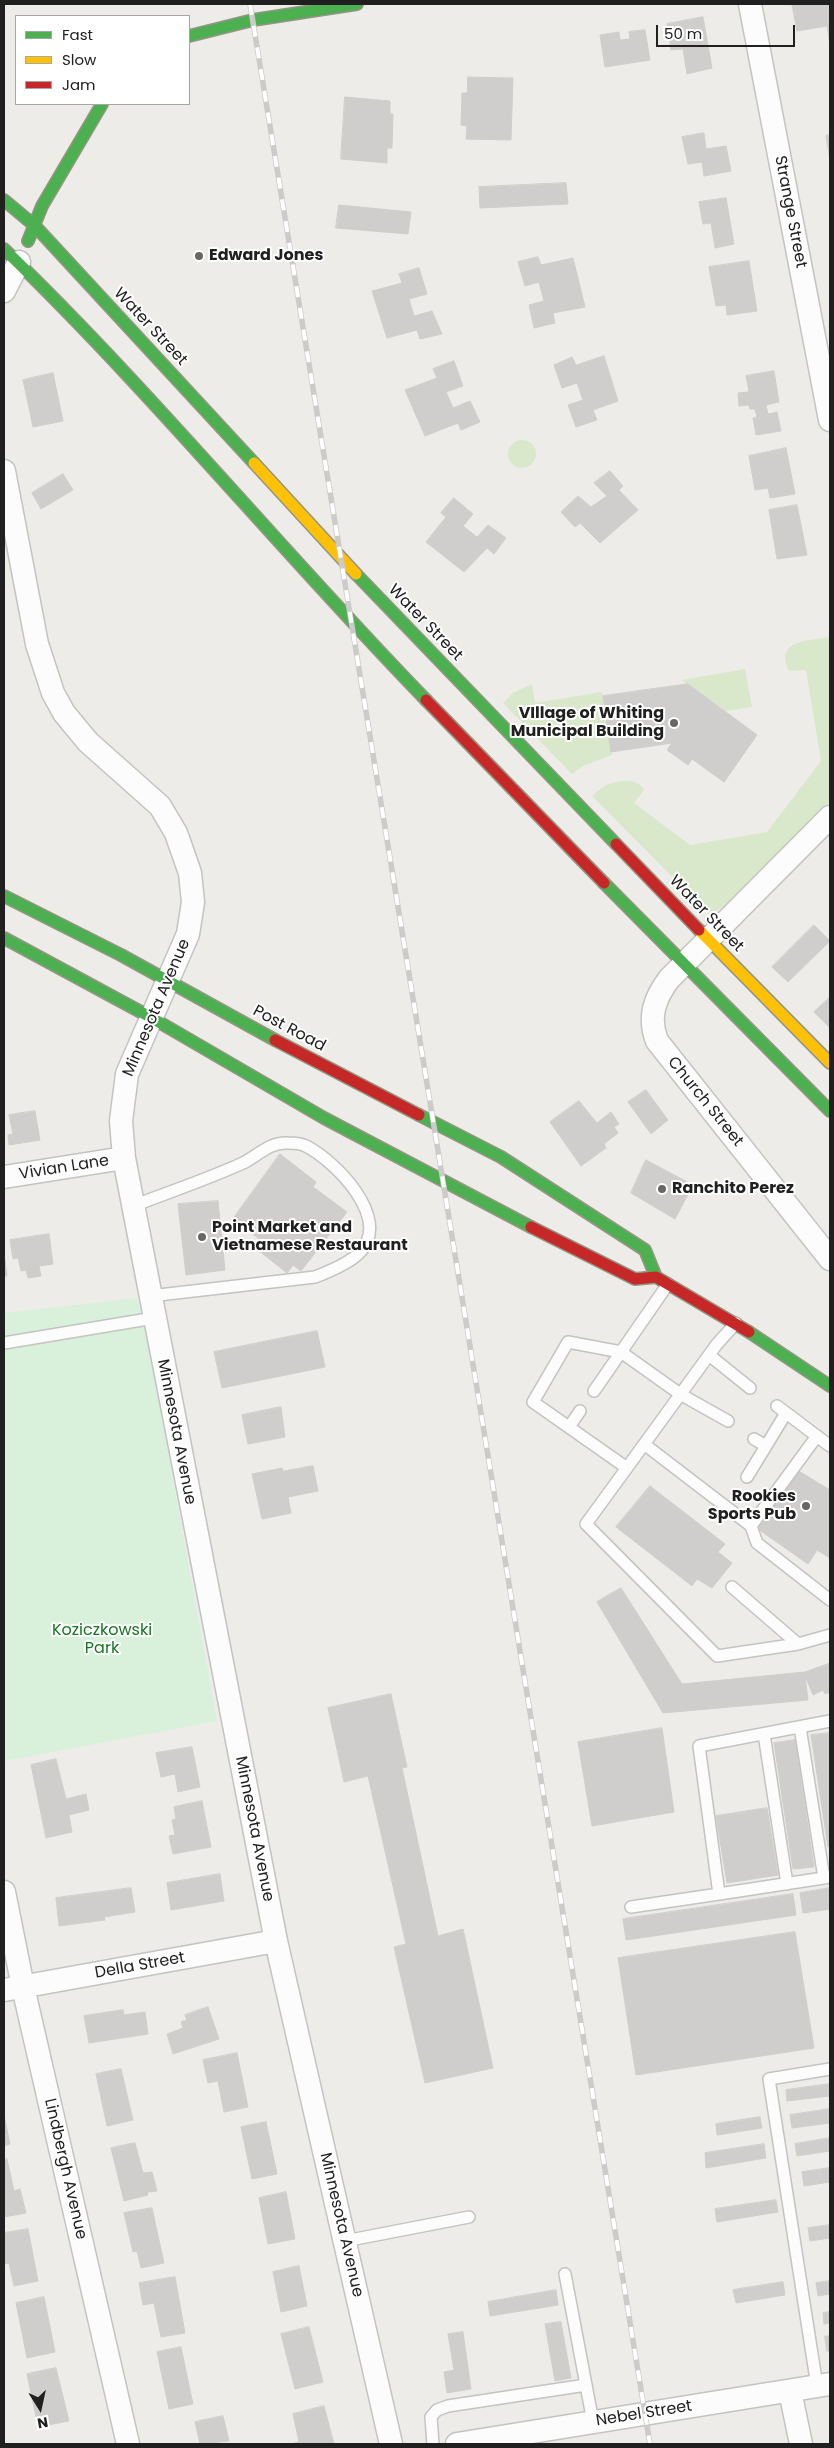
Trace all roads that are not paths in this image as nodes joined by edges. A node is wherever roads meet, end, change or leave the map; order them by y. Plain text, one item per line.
1 (357, 4) edge
2 (750, 4) edge
3 (190, 36) edge
4 (101, 105) edge
5 (4, 200) edge
6 (35, 226) junction
7 (11, 255) edge
8 (4, 291) edge
9 (828, 393) edge
10 (830, 420) edge
11 (4, 471) edge
12 (830, 817) edge
13 (4, 896) edge
14 (4, 938) edge
15 (708, 940) junction
16 (683, 964) junction
17 (168, 981) junction
18 (152, 1018) junction
19 (830, 1063) edge
20 (830, 1111) edge
21 (124, 1158) junction
22 (4, 1178) edge
23 (133, 1206) junction
24 (830, 1259) edge
25 (656, 1277) junction
26 (668, 1284) junction
27 (150, 1296) junction
28 (154, 1318) junction
29 (736, 1323) junction
30 (4, 1343) edge
31 (621, 1352) junction
32 (709, 1356) junction
33 (830, 1386) edge
34 (750, 1388) dead end
35 (594, 1391) dead end
36 (680, 1394) junction
37 (580, 1411) dead end
38 (728, 1421) dead end
39 (569, 1427) junction
40 (817, 1436) junction
41 (754, 1439) dead end
42 (644, 1444) junction
43 (766, 1446) junction
44 (830, 1446) edge
45 (627, 1468) junction
46 (747, 1477) dead end
47 (751, 1526) junction
48 (732, 1587) dead end
49 (830, 1600) edge
50 (830, 1635) edge
51 (798, 1644) junction
52 (830, 1721) edge
53 (800, 1727) junction
54 (764, 1734) junction
55 (827, 1878) edge
56 (787, 1884) junction
57 (4, 1892) edge
58 (718, 1894) junction
59 (631, 1907) dead end
60 (276, 1941) junction
61 (13, 1988) edge
62 (830, 2069) edge
63 (469, 2217) dead end
64 (345, 2241) junction
65 (565, 2274) dead end
66 (586, 2385) junction
67 (824, 2385) edge
68 (790, 2391) junction
69 (593, 2422) junction
70 (128, 2444) edge
71 (391, 2444) edge
72 (433, 2444) edge
73 (457, 2444) edge
74 (801, 2444) edge

1 - 3 main road
2 - 9 street, Strange Street
4 - 6 main road
5 - 6 main road, Water Street
6 - 7 main road
6 - 15 main road, Water Street
7 - 8 street
7 - 16 main road
9 - 10 street, Strange Street
11 - 17 street, Minnesota Avenue
12 - 15 street, Church Street
13 - 17 main road, Post Road
14 - 18 main road
15 - 16 street, Church Street
15 - 19 main road, Water Street
16 - 20 main road
16 - 24 street, Church Street
17 - 18 street, Minnesota Avenue
17 - 25 main road, Post Road
18 - 21 street, Minnesota Avenue
18 - 25 main road
21 - 22 street, Vivian Lane
21 - 23 street, Minnesota Avenue
23 - 27 street, Minnesota Avenue
23 - 27 lane
25 - 26 main road
26 - 29 main road
26 - 31 lane
27 - 28 street, Minnesota Avenue
28 - 30 lane
28 - 60 street, Minnesota Avenue
29 - 32 lane
29 - 33 main road
31 - 35 lane
31 - 36 lane
31 - 39 lane
32 - 34 lane
32 - 36 lane
36 - 38 lane
36 - 42 lane
37 - 39 lane
39 - 45 lane
40 - 43 lane
40 - 44 lane
40 - 47 lane
41 - 43 lane
42 - 45 lane
42 - 47 lane
43 - 46 lane
45 - 51 lane
47 - 49 lane
48 - 51 lane
50 - 51 lane
52 - 53 lane
53 - 54 lane
53 - 55 lane
54 - 56 lane
54 - 58 lane
55 - 56 lane
56 - 58 lane
57 - 61 street, Lindbergh Avenue
58 - 59 lane
60 - 61 street, Della Street
60 - 64 street, Minnesota Avenue
61 - 70 street, Lindbergh Avenue
62 - 67 lane
63 - 64 lane
64 - 71 street, Minnesota Avenue
65 - 66 lane
66 - 69 lane
66 - 72 lane
67 - 68 street, Nebel Street
68 - 69 street, Nebel Street
68 - 74 street
69 - 73 street, Nebel Street

